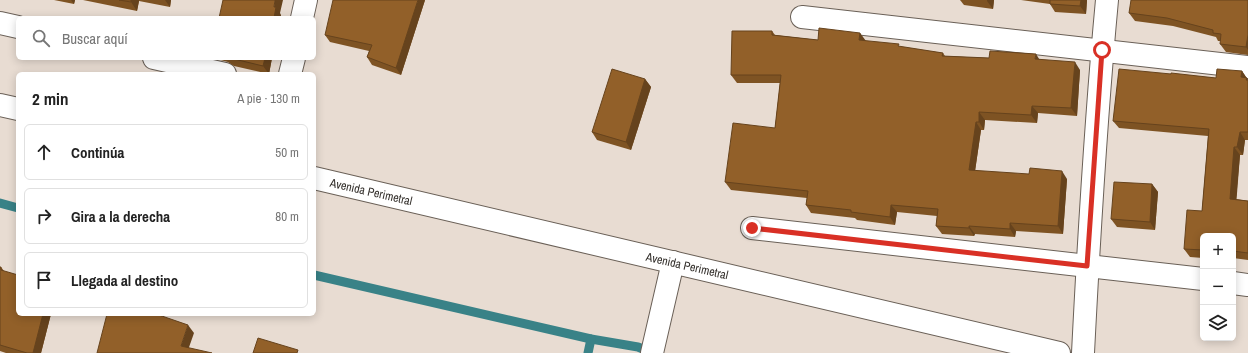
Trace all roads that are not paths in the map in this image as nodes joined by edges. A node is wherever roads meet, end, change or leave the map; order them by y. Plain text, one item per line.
1 (306, 0) edge
2 (1107, 0) edge
3 (302, 16) edge
4 (802, 17) dead end
5 (0, 23) edge
6 (16, 27) edge
7 (1102, 50) junction
8 (163, 60) edge
9 (294, 60) edge
10 (1248, 67) edge
11 (216, 72) edge
12 (290, 72) edge
13 (0, 105) edge
14 (16, 109) edge
15 (316, 178) edge
16 (752, 228) dead end
17 (673, 262) junction
18 (1087, 266) junction
19 (1200, 280) edge
20 (1236, 283) edge
21 (1248, 285) edge
22 (652, 353) edge
23 (1059, 353) edge
24 (1083, 353) edge

1 - 3 street
2 - 7 street
4 - 7 street
5 - 6 street
7 - 10 street
7 - 18 street
8 - 11 street
9 - 12 street
13 - 14 street
15 - 17 street, Avenida Perimetral
16 - 18 street
17 - 22 street
17 - 23 street, Avenida Perimetral
18 - 19 street
18 - 24 street
20 - 21 street

